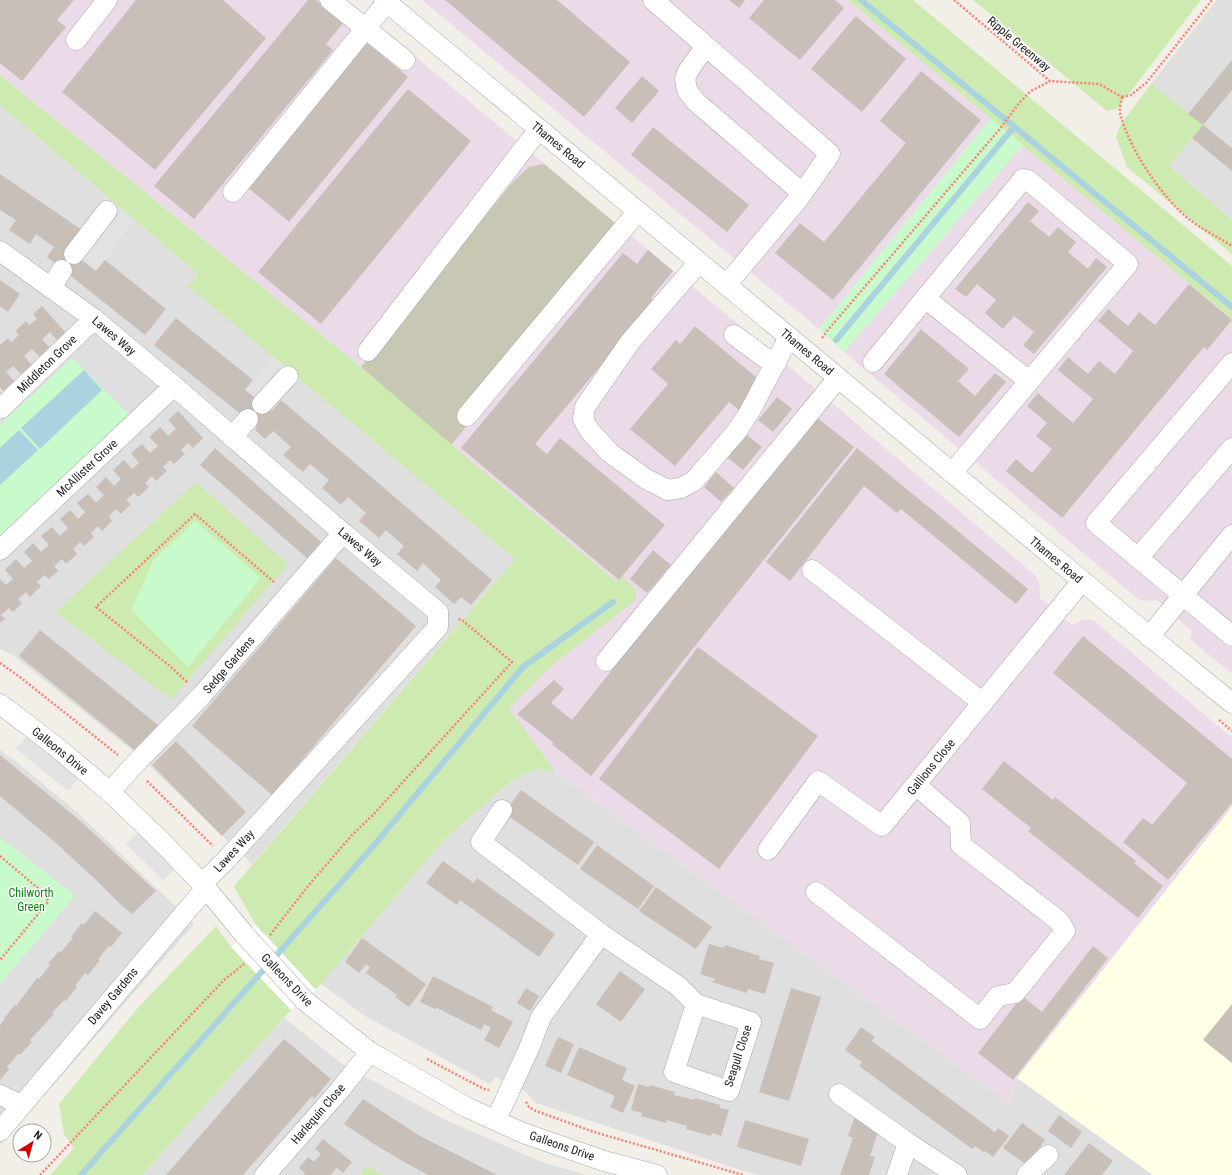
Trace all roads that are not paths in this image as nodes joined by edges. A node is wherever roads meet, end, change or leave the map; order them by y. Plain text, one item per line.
1 (107, 0) edge
2 (330, 0) edge
3 (653, 0) edge
4 (385, 1) edge
5 (366, 28) junction
6 (76, 40) dead end
7 (706, 46) junction
8 (405, 60) dead end
9 (539, 129) junction
10 (233, 192) dead end
11 (802, 193) junction
12 (107, 211) dead end
13 (638, 211) junction
14 (0, 251) edge
15 (699, 262) junction
16 (682, 281) junction
17 (727, 284) junction
18 (51, 288) junction
19 (925, 298) junction
20 (670, 316) dead end
21 (94, 319) junction
22 (734, 335) dead end
23 (789, 337) junction
24 (368, 351) dead end
25 (873, 362) dead end
26 (776, 363) junction
27 (1232, 363) edge
28 (288, 376) dead end
29 (838, 378) junction
30 (1029, 381) junction
31 (174, 386) junction
32 (262, 404) dead end
33 (0, 409) edge
34 (467, 416) dead end
35 (248, 419) dead end
36 (232, 437) junction
37 (1232, 448) edge
38 (952, 473) junction
39 (343, 533) junction
40 (1232, 535) edge
41 (0, 550) edge
42 (1138, 558) junction
43 (812, 570) dead end
44 (1082, 581) junction
45 (1183, 595) junction
46 (1232, 636) edge
47 (1149, 637) junction
48 (606, 661) dead end
49 (982, 703) junction
50 (1232, 703) edge
51 (0, 704) edge
52 (916, 785) junction
53 (110, 792) junction
54 (502, 810) dead end
55 (768, 850) dead end
56 (204, 886) junction
57 (816, 892) dead end
58 (601, 934) junction
59 (696, 1004) junction
60 (370, 1052) junction
61 (840, 1094) dead end
62 (0, 1095) edge
63 (21, 1105) junction
64 (496, 1120) junction
65 (0, 1131) edge
66 (908, 1143) junction
67 (1048, 1155) dead end
68 (265, 1175) edge
69 (657, 1175) edge
70 (897, 1175) edge
71 (957, 1175) edge
72 (1027, 1175) edge

1 - 6 street
2 - 5 street
3 - 7 street
4 - 5 street
4 - 9 street, Thames Road
5 - 8 street
5 - 10 street
7 - 11 street
7 - 11 street
9 - 13 street, Thames Road
9 - 24 street
11 - 17 street
12 - 18 street
13 - 15 street, Thames Road
13 - 34 street
14 - 18 street, Lawes Way
15 - 16 street
15 - 17 street, Thames Road
16 - 20 street
16 - 26 street
17 - 23 street, Thames Road
18 - 21 street, Lawes Way
19 - 25 street
19 - 30 street
19 - 30 street
21 - 31 street, Lawes Way
21 - 33 street, Middleton Grove
22 - 26 street
23 - 26 street
23 - 29 street, Thames Road
27 - 42 street
28 - 32 street
29 - 38 street, Thames Road
29 - 48 street
30 - 38 street
31 - 36 street, Lawes Way
31 - 41 street, McAllister Grove
35 - 36 street
36 - 39 street, Lawes Way
37 - 42 street
38 - 44 street, Thames Road
39 - 53 street, Sedge Gardens
39 - 56 street, Lawes Way
40 - 45 street
42 - 45 street
43 - 49 street
44 - 47 street, Thames Road
44 - 49 street, Gallions Close
45 - 46 street
45 - 47 street
47 - 50 street, Thames Road
49 - 52 street, Gallions Close
51 - 53 street, Galleons Drive
52 - 55 street, Gallions Close
52 - 57 street
53 - 56 street, Galleons Drive
54 - 58 street, Seagull Close
56 - 60 street, Galleons Drive, bridge
56 - 63 street, Davey Gardens
58 - 59 street, Seagull Close
58 - 64 street
59 - 59 street, Seagull Close
60 - 64 street, Galleons Drive
60 - 68 street, Harlequin Close
61 - 66 street
62 - 63 street
63 - 65 street, Davey Gardens
64 - 69 street, Galleons Drive
66 - 70 street
66 - 71 street
67 - 72 street

